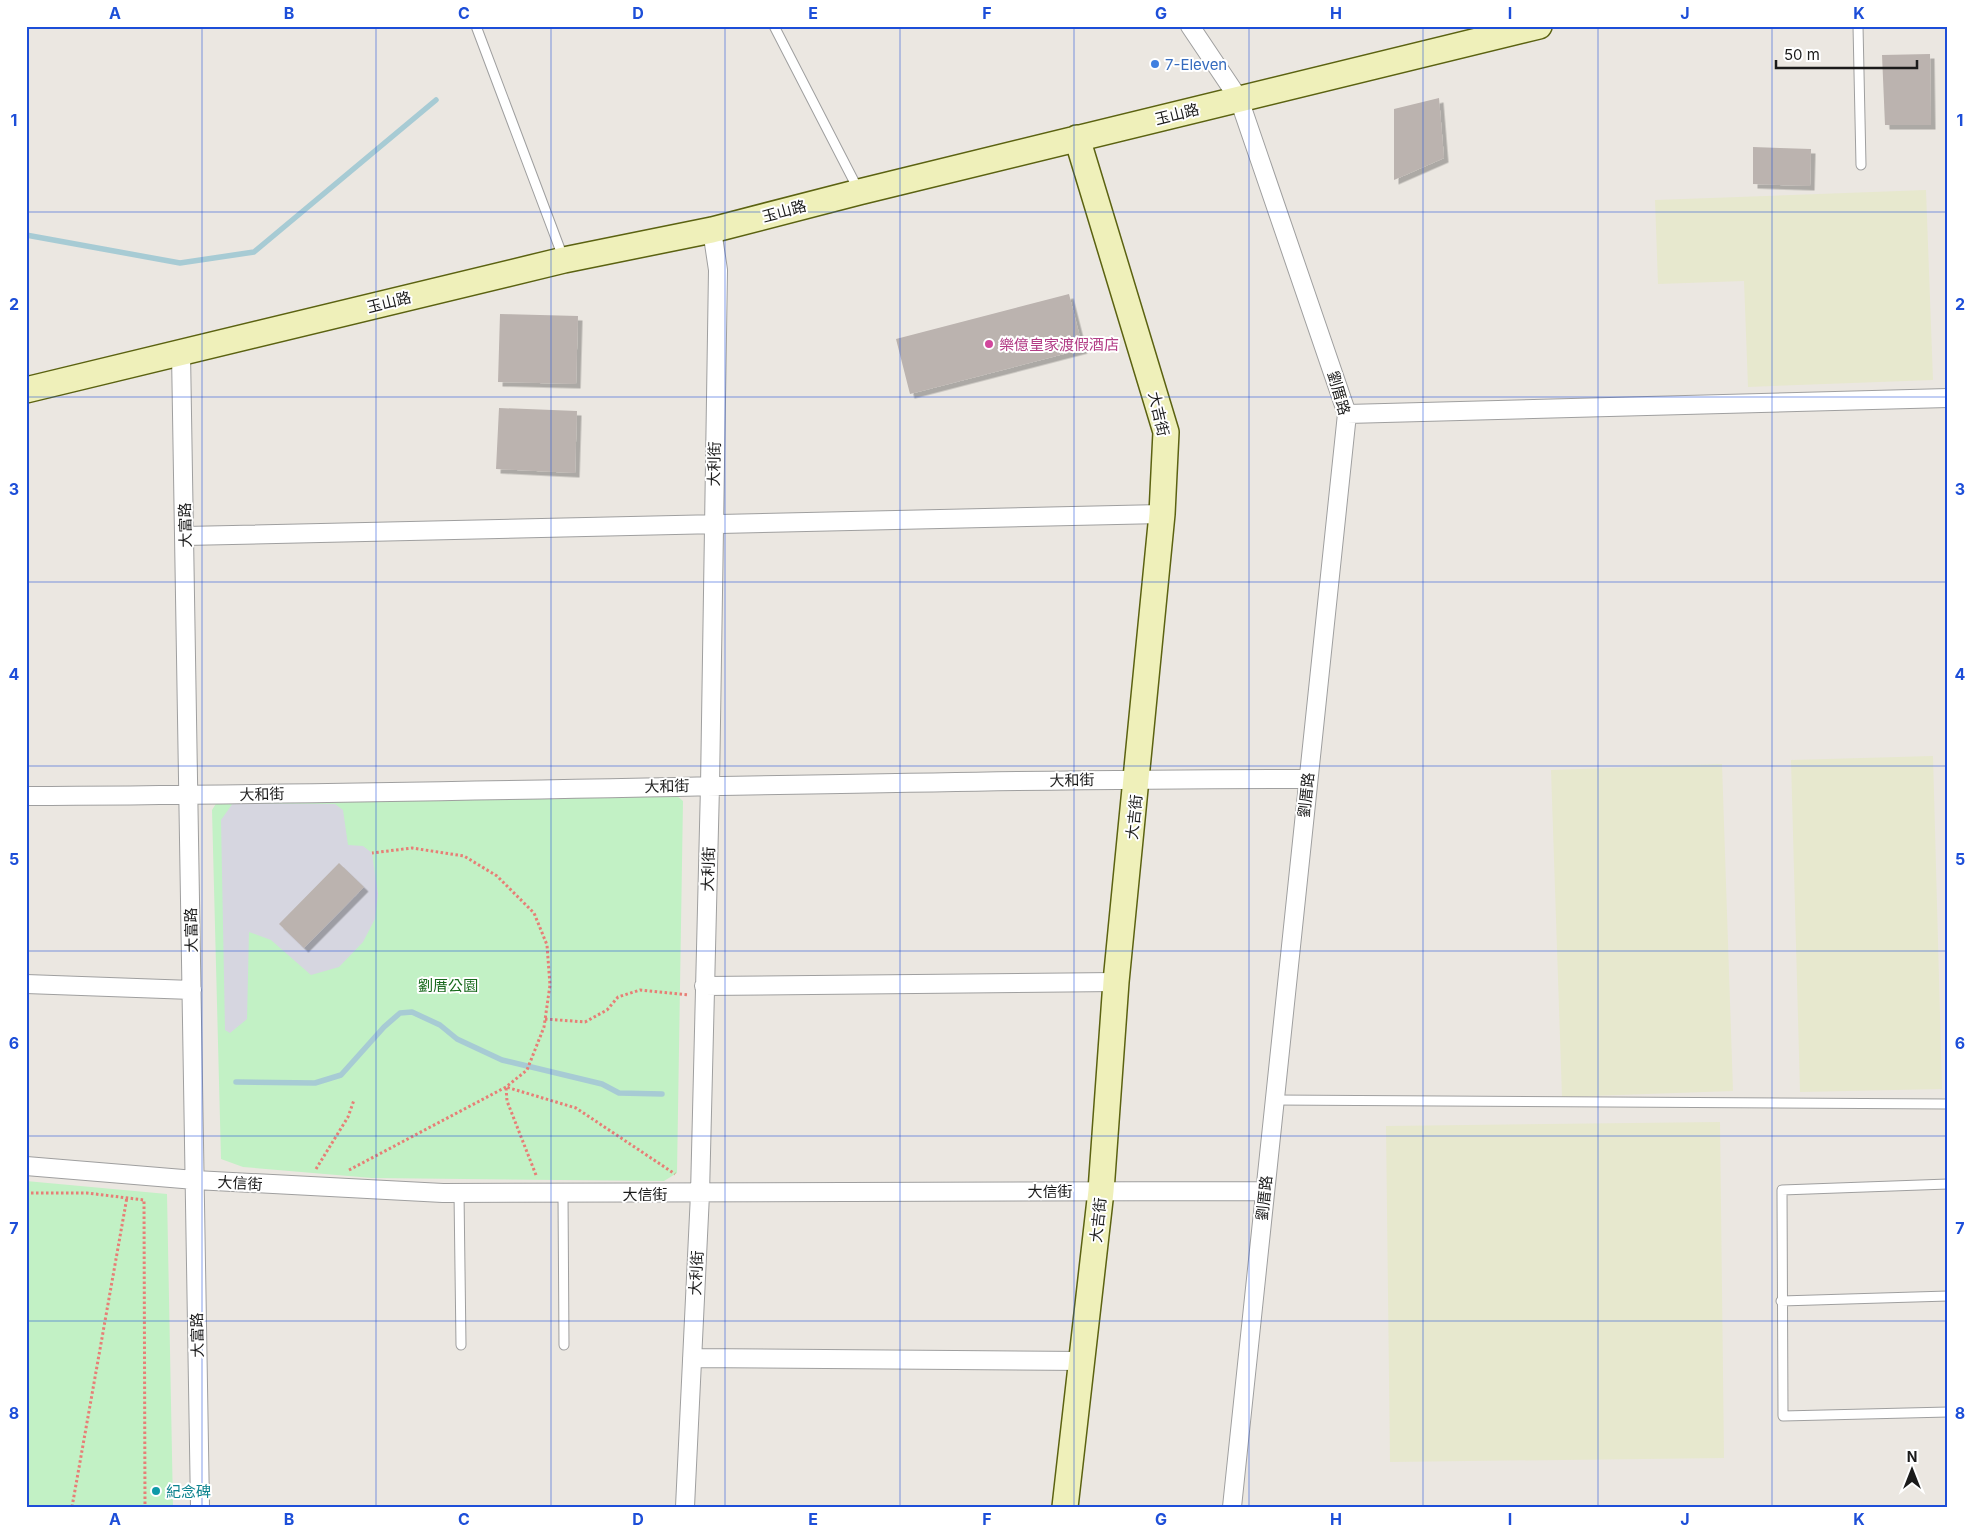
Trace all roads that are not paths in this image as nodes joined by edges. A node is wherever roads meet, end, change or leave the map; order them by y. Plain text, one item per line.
1 (476, 26) edge
2 (774, 26) edge
3 (1190, 26) edge
4 (1540, 26) edge
5 (1858, 26) edge
6 (1240, 99) junction
7 (1077, 138) junction
8 (1861, 164) dead end
9 (859, 192) junction
10 (712, 230) junction
11 (564, 260) junction
12 (181, 353) junction
13 (26, 390) edge
14 (1948, 398) edge
15 (1347, 414) junction
16 (1162, 514) junction
17 (713, 524) junction
18 (185, 536) junction
19 (1138, 779) junction
20 (1308, 779) junction
21 (710, 786) junction
22 (188, 795) junction
23 (26, 796) edge
24 (1116, 982) junction
25 (26, 984) edge
26 (192, 990) junction
27 (704, 991) junction
28 (1274, 1100) junction
29 (1948, 1104) edge
30 (26, 1166) edge
31 (195, 1180) junction
32 (1948, 1184) edge
33 (1101, 1191) junction
34 (1265, 1191) junction
35 (459, 1193) junction
36 (563, 1194) junction
37 (700, 1194) junction
38 (1948, 1296) edge
39 (1781, 1301) junction
40 (461, 1345) dead end
41 (564, 1345) dead end
42 (692, 1358) junction
43 (1083, 1361) junction
44 (1948, 1412) edge
45 (200, 1507) edge
46 (685, 1507) edge
47 (1065, 1507) edge
48 (1232, 1507) edge

1 - 11 lane
2 - 9 lane
3 - 6 street, 劉厝路
4 - 6 street, 玉山路
5 - 8 lane
6 - 7 street, 玉山路
6 - 15 street, 劉厝路
7 - 9 street, 玉山路
7 - 16 street, 大吉街
9 - 10 street, 玉山路
10 - 11 street, 玉山路
10 - 17 street, 大利街
11 - 12 street, 玉山路
12 - 13 street, 玉山路
12 - 18 street, 大富路
14 - 15 street
15 - 20 street, 劉厝路
16 - 17 street
16 - 19 street, 大吉街
17 - 18 street
17 - 21 street, 大利街
18 - 22 street, 大富路
19 - 20 street, 大和街
19 - 21 street, 大和街
19 - 24 street, 大吉街
20 - 28 street, 劉厝路
21 - 22 street, 大和街
21 - 27 street, 大利街
22 - 23 street, 大和街
22 - 26 street, 大富路
24 - 27 street
24 - 33 street, 大吉街
25 - 26 street
26 - 31 street, 大富路
27 - 37 street, 大利街
28 - 29 lane
28 - 34 street, 劉厝路
30 - 31 street, 大信街
31 - 35 street, 大信街
31 - 45 street, 大富路
32 - 39 lane
33 - 34 street, 大信街
33 - 37 street, 大信街
33 - 43 street, 大吉街
34 - 48 street, 劉厝路
35 - 36 street, 大信街
35 - 40 lane
36 - 37 street, 大信街
36 - 41 lane
37 - 42 street, 大利街
38 - 39 lane
39 - 44 lane
42 - 43 street
42 - 46 street, 大利街
43 - 47 street, 大吉街

